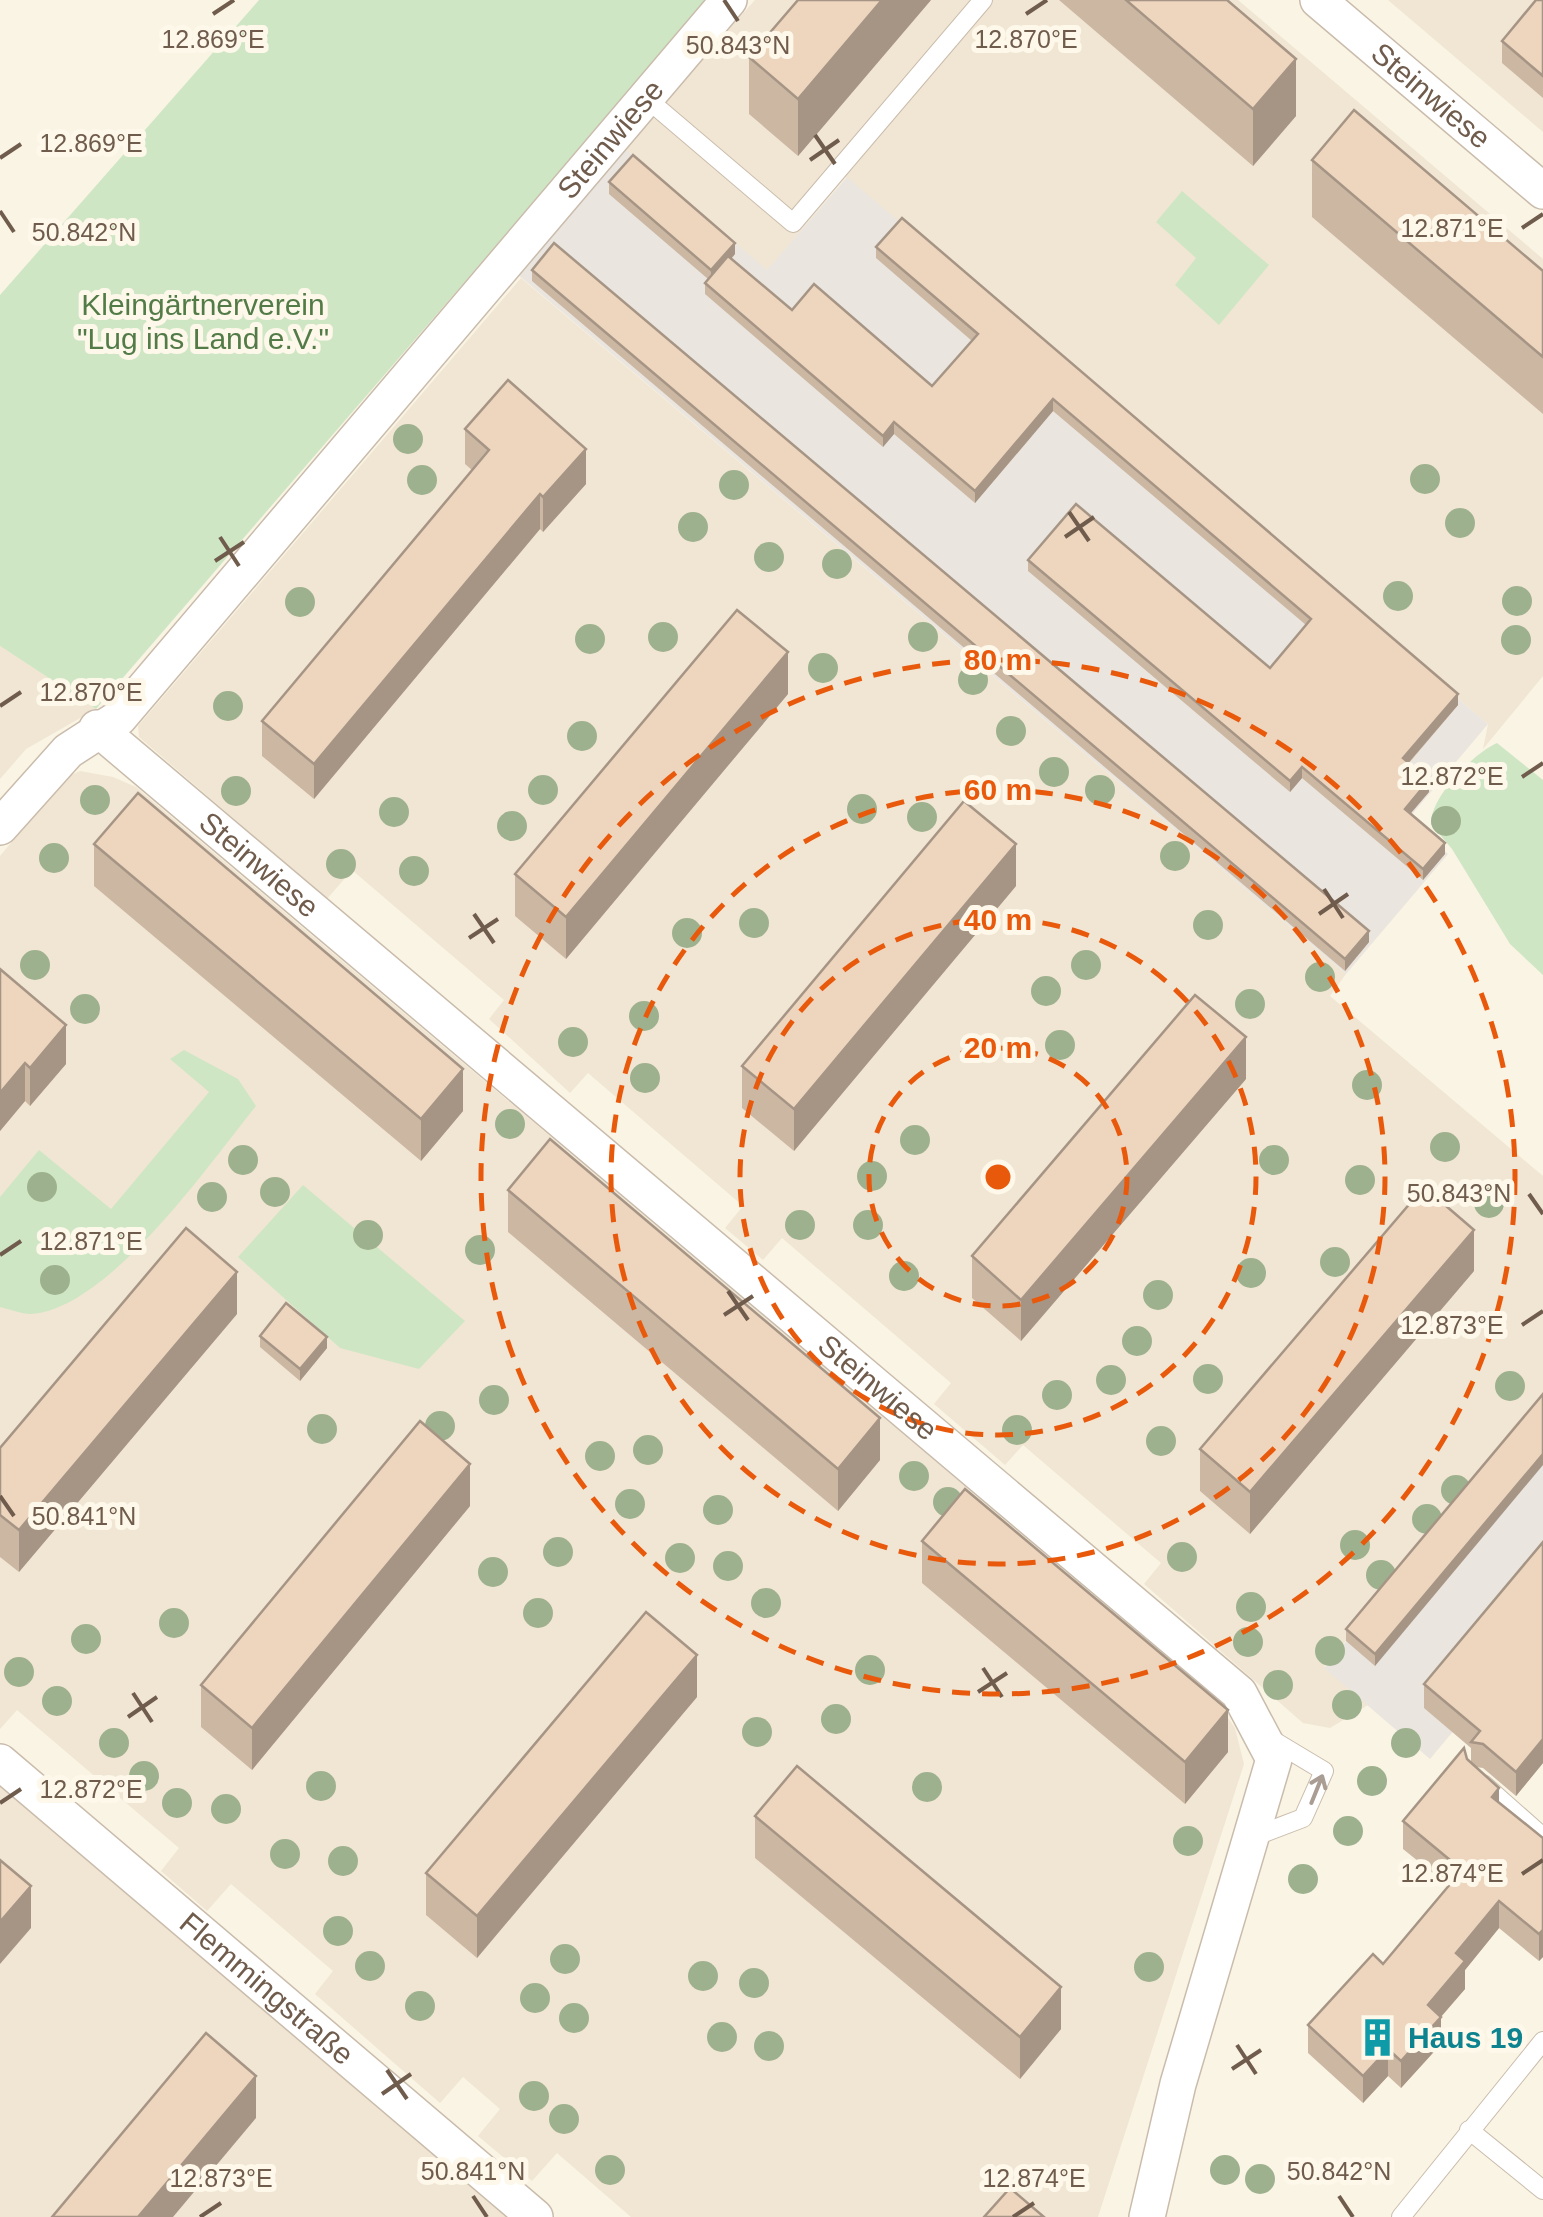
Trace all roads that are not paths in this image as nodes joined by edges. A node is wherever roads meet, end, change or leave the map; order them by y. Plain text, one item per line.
1 (729, 0) edge
2 (983, 0) edge
3 (1318, 0) edge
4 (646, 98) junction
5 (1543, 191) edge
6 (98, 728) junction
7 (0, 827) edge
8 (1266, 1736) junction
9 (0, 1762) edge
10 (1476, 1778) edge
11 (1253, 1837) junction
12 (1543, 1837) edge
13 (1543, 2041) edge
14 (1470, 2130) junction
15 (1543, 2190) edge
16 (534, 2217) edge
17 (1147, 2217) edge
18 (1401, 2217) edge

1 - 4 street, Steinwiese
2 - 4 lane
3 - 5 street, Steinwiese
4 - 6 street, Steinwiese
6 - 7 street, Steinwiese
6 - 8 street, Steinwiese
8 - 11 street, Steinwiese
11 -> 8 lane
9 - 16 street, Flemmingstraße
10 - 12 lane
11 - 17 street, Steinwiese
13 - 14 lane
14 - 15 lane
14 - 18 lane

